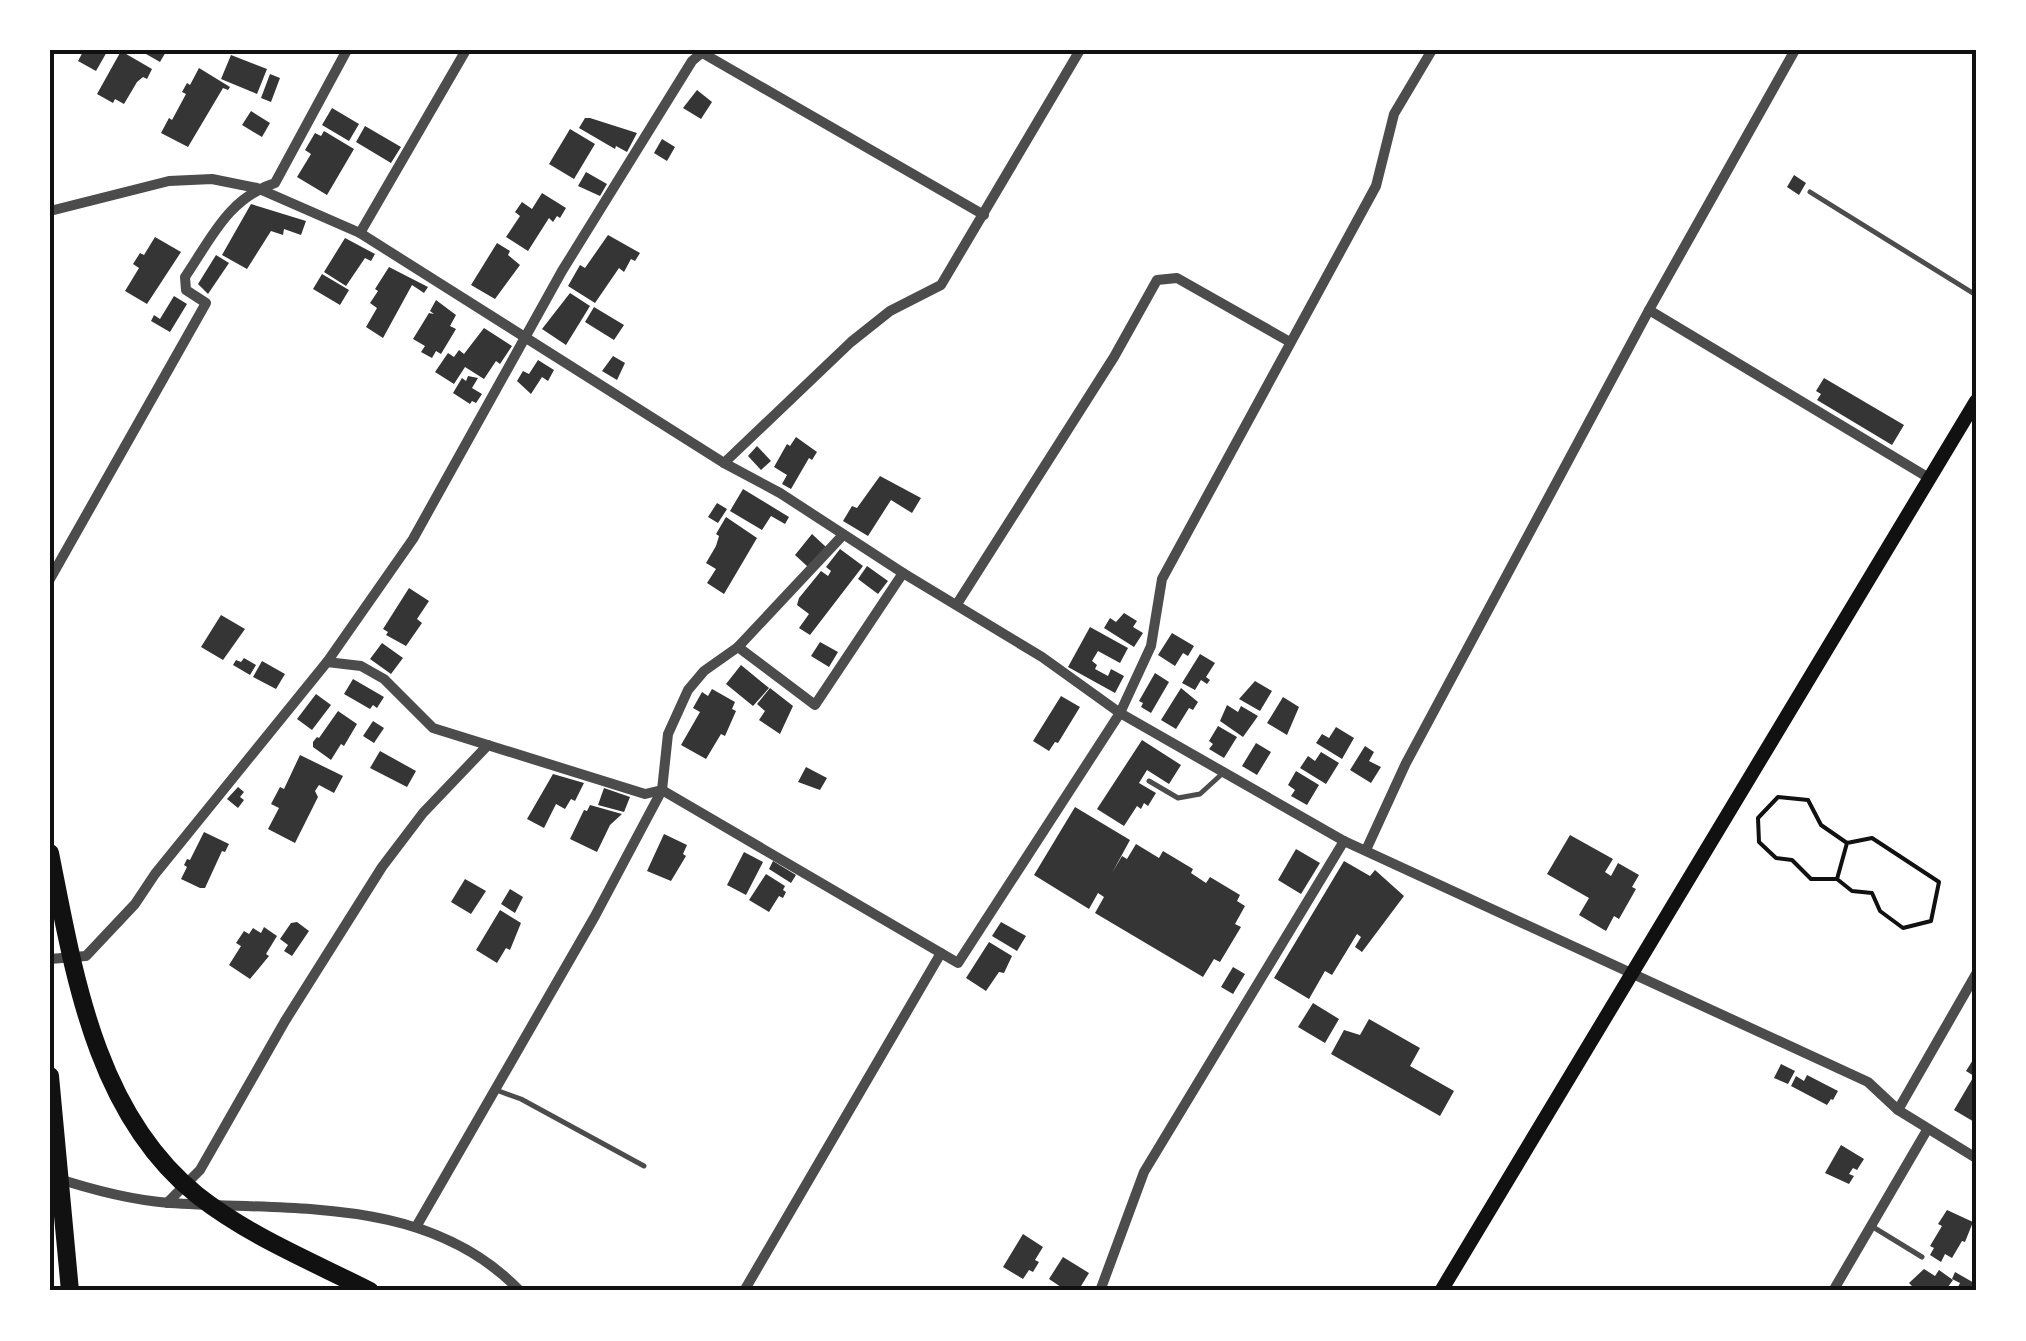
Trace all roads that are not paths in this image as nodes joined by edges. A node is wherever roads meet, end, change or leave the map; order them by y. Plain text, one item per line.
1 (348, 50) edge
2 (466, 50) edge
3 (1080, 50) edge
4 (1432, 50) edge
5 (1795, 50) edge
6 (702, 51) edge
7 (257, 188) junction
8 (1810, 192) dead end
9 (50, 211) edge
10 (984, 215) junction
11 (360, 233) junction
12 (1976, 295) edge
13 (1649, 310) junction
14 (527, 336) junction
15 (1290, 342) junction
16 (1976, 401) edge
17 (724, 463) junction
18 (1929, 478) junction
19 (843, 535) junction
20 (903, 573) junction
21 (50, 579) edge
22 (958, 604) junction
23 (738, 647) junction
24 (327, 662) junction
25 (1120, 713) junction
26 (488, 745) junction
27 (1224, 773) junction
28 (1149, 781) dead end
29 (662, 790) junction
30 (1344, 841) junction
31 (1366, 850) junction
32 (50, 853) edge
33 (941, 953) junction
34 (50, 959) edge
35 (1976, 974) edge
36 (1630, 975) junction
37 (50, 1076) edge
38 (496, 1090) junction
39 (1898, 1110) junction
40 (1927, 1130) junction
41 (1976, 1158) edge
42 (644, 1166) dead end
43 (50, 1176) edge
44 (167, 1203) junction
45 (416, 1226) junction
46 (1871, 1226) junction
47 (1922, 1257) dead end
48 (366, 1289) edge
49 (70, 1291) edge
50 (520, 1291) edge
51 (744, 1291) edge
52 (1100, 1291) edge
53 (1441, 1291) edge
54 (1834, 1291) edge

1 - 7 street
2 - 11 street
3 - 10 street
4 - 15 street
5 - 13 street
6 - 10 street
6 - 14 street
7 - 9 street
7 - 11 street
7 - 21 street
8 - 12 lane
10 - 17 street
11 - 14 street
13 - 18 street
13 - 31 street
14 - 17 street
14 - 24 street
15 - 22 street
15 - 25 street
16 - 18 main road
17 - 19 street
18 - 36 main road
19 - 20 street
19 - 23 street
20 - 22 street
20 - 23 street
22 - 25 street
23 - 29 street
24 - 26 street
24 - 34 street
25 - 27 street
25 - 33 street
26 - 29 street
26 - 44 street
27 - 28 lane
27 - 30 street
29 - 33 street
29 - 38 street
30 - 31 street
30 - 52 street
31 - 36 street
32 - 48 highway
33 - 51 street
35 - 39 street
36 - 39 street
36 - 53 main road
37 - 49 highway
38 - 42 lane
38 - 45 street
39 - 40 street
40 - 41 street
40 - 46 street
43 - 44 street
44 - 45 street
45 - 50 street
46 - 47 lane
46 - 54 street

